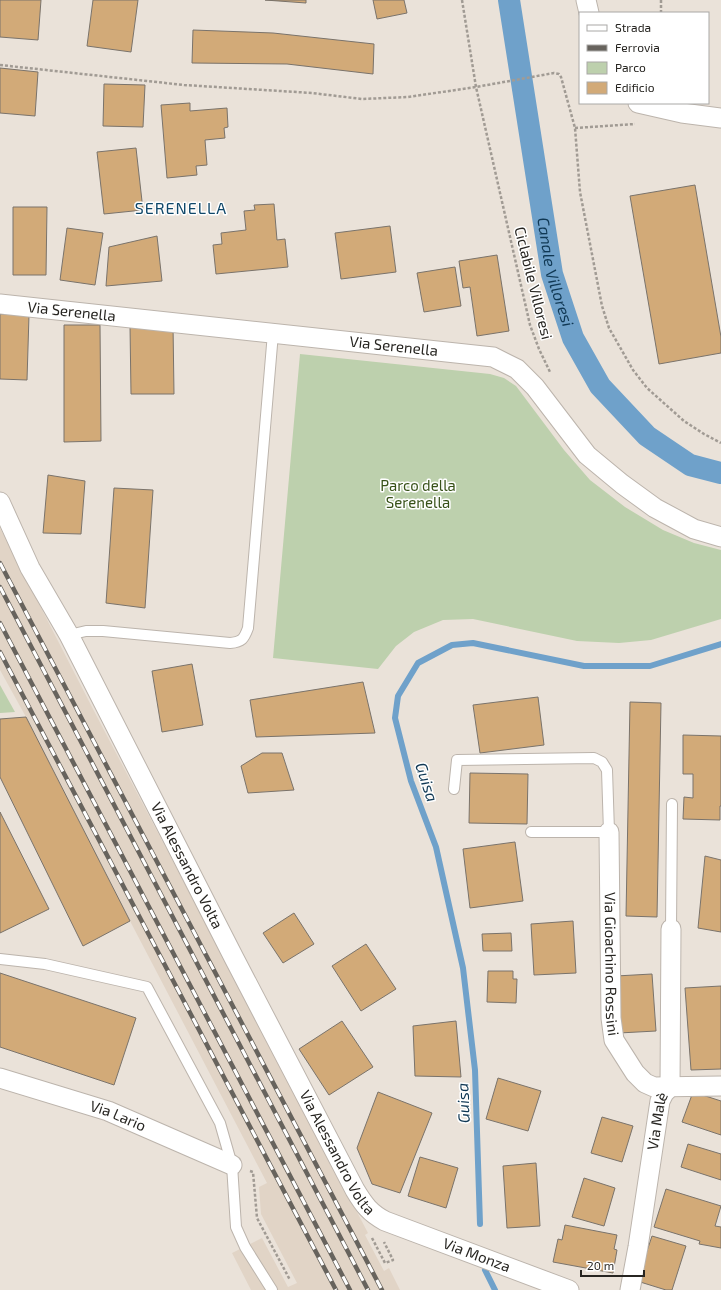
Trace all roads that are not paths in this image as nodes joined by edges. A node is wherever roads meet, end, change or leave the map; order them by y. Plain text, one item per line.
1 (642, 104) edge
2 (721, 118) edge
3 (0, 304) edge
4 (273, 333) junction
5 (0, 502) edge
6 (721, 537) edge
7 (69, 635) junction
8 (454, 789) dead end
9 (672, 804) dead end
10 (531, 832) dead end
11 (609, 832) junction
12 (671, 929) joint
13 (0, 959) edge
14 (0, 1078) edge
15 (721, 1086) edge
16 (670, 1087) junction
17 (232, 1165) junction
18 (385, 1222) joint
19 (272, 1290) edge
20 (569, 1290) edge
21 (630, 1290) edge

1 - 2 street
3 - 4 street, Via Serenella
4 - 6 street, Via Serenella
4 - 7 lane
5 - 7 street, Via Alessandro Volta
7 - 18 street, Via Alessandro Volta
8 - 11 lane
9 - 12 lane
10 - 11 lane
11 - 16 street, Via Gioachino Rossini
12 - 16 street, Via Malè
13 - 17 lane
14 - 17 street, Via Lario
15 - 16 street, Via Gioachino Rossini
16 - 21 street, Via Malè
17 - 19 lane
18 - 20 street, Via Monza

